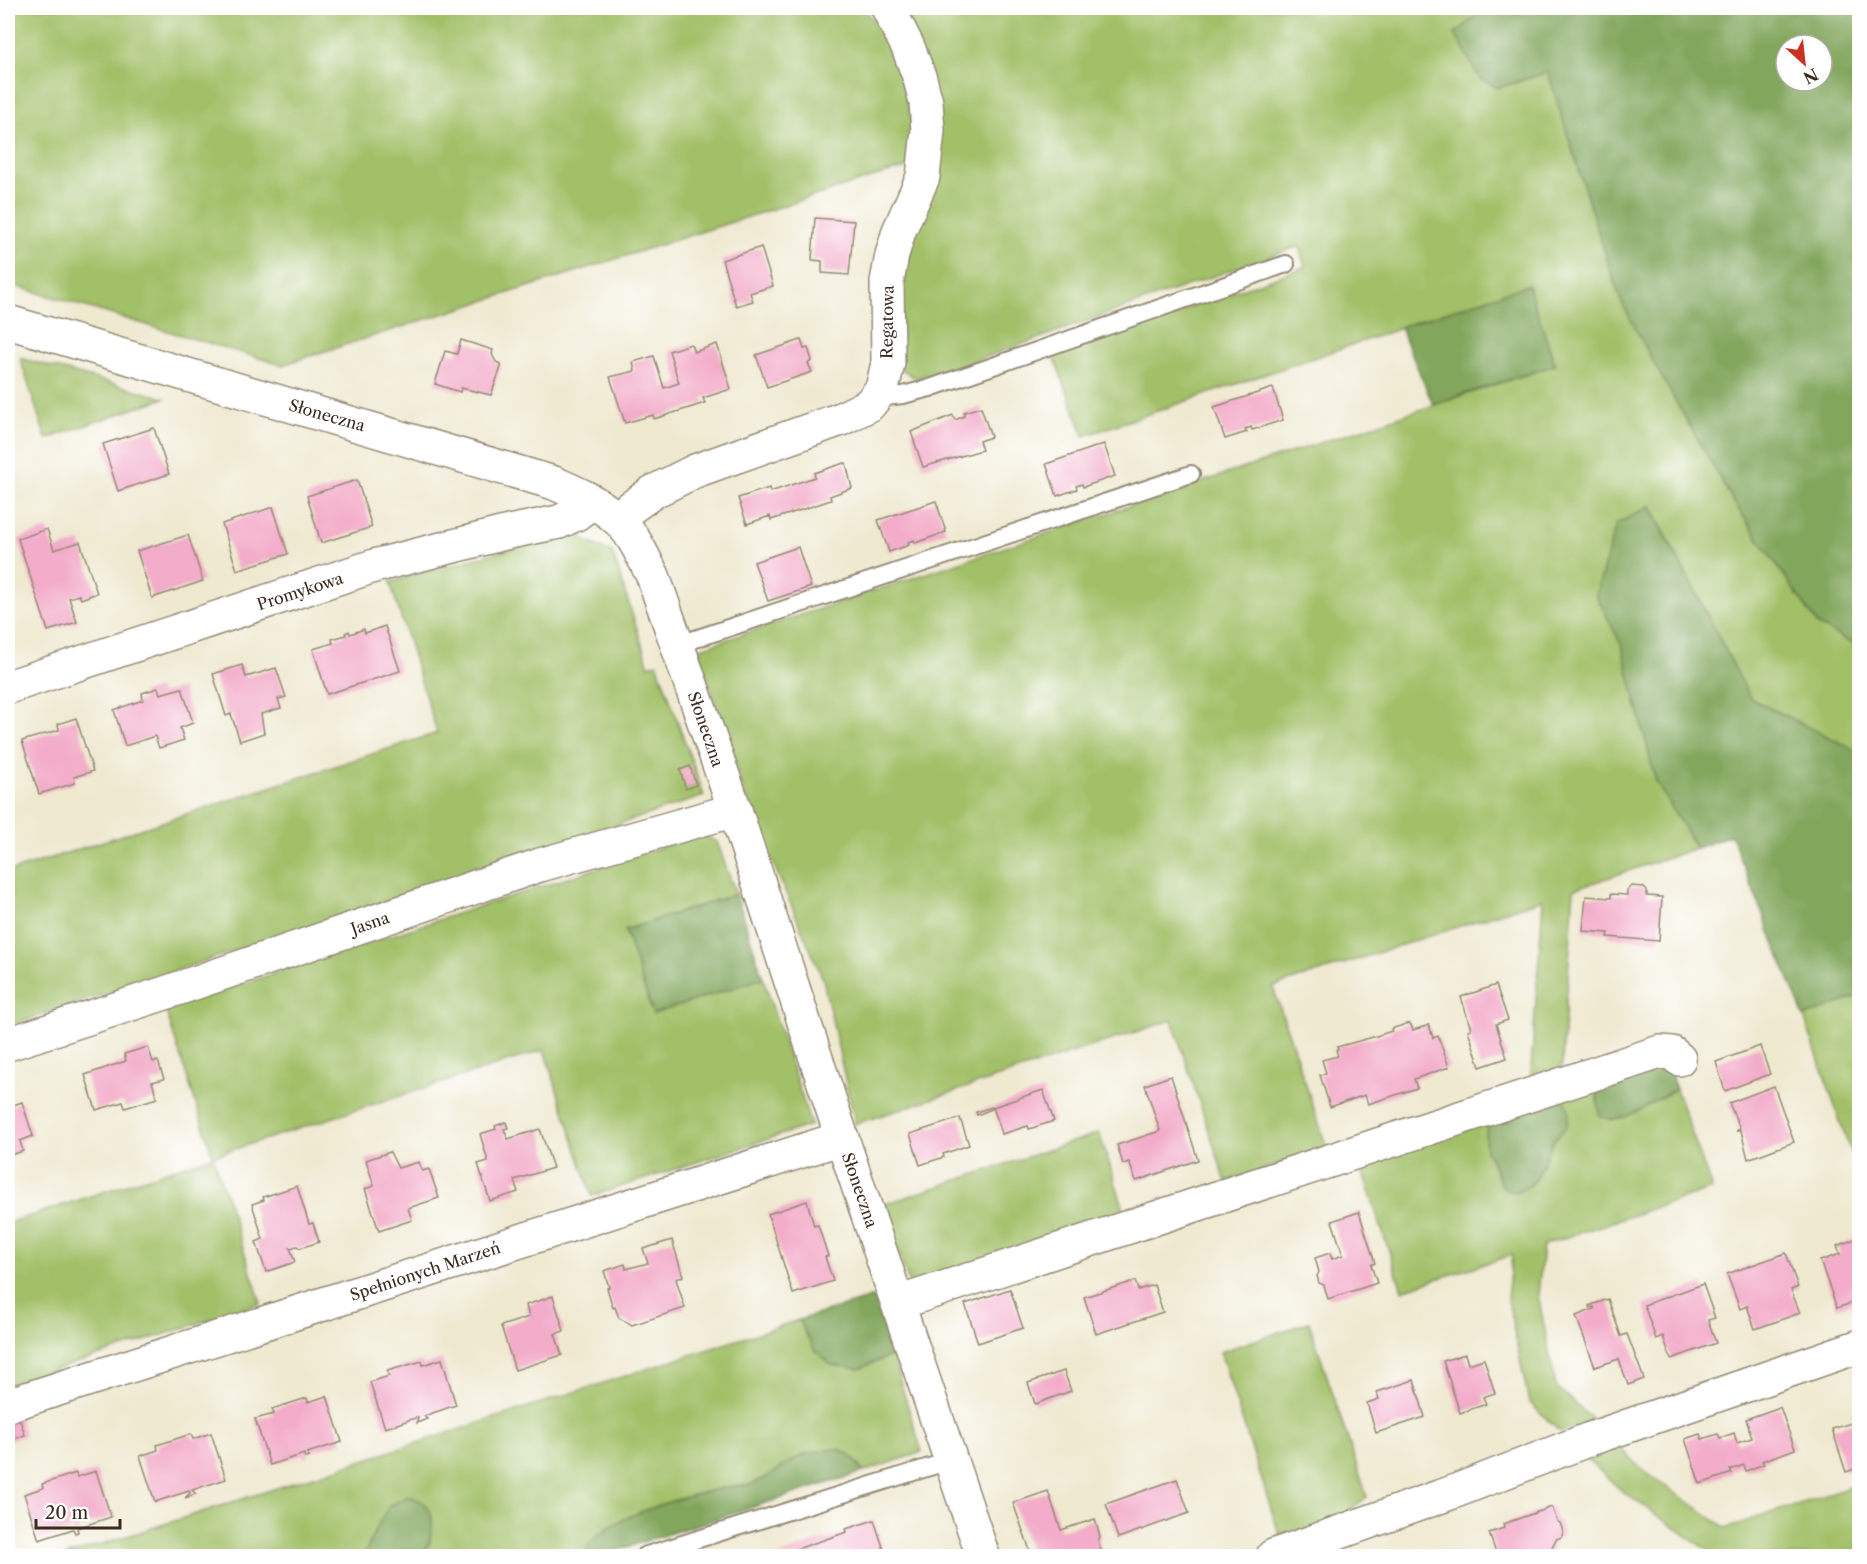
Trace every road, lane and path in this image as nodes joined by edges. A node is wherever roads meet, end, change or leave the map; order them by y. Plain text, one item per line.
1 (888, 8) edge
2 (1286, 264) dead end
3 (8, 322) edge
4 (876, 398) junction
5 (1191, 474) dead end
6 (604, 510) junction
7 (677, 645) junction
8 (8, 687) edge
9 (735, 810) junction
10 (8, 1044) edge
11 (1678, 1059) dead end
12 (842, 1138) junction
13 (898, 1303) junction
14 (1860, 1346) edge
15 (8, 1405) edge
16 (952, 1460) junction
17 (644, 1557) edge
18 (983, 1557) edge
19 (1273, 1557) edge

1 - 4 street, Regatowa
2 - 4 lane
3 - 6 street, Słoneczna
4 - 6 street
5 - 7 lane
6 - 7 street, Słoneczna
6 - 8 street, Promykowa
7 - 9 street, Słoneczna
9 - 10 street, Jasna
9 - 12 street, Słoneczna
11 - 13 street
12 - 13 street, Słoneczna
12 - 15 street, Spełnionych Marzeń
13 - 16 street, Słoneczna
14 - 19 street
16 - 17 lane
16 - 18 street, Słoneczna

